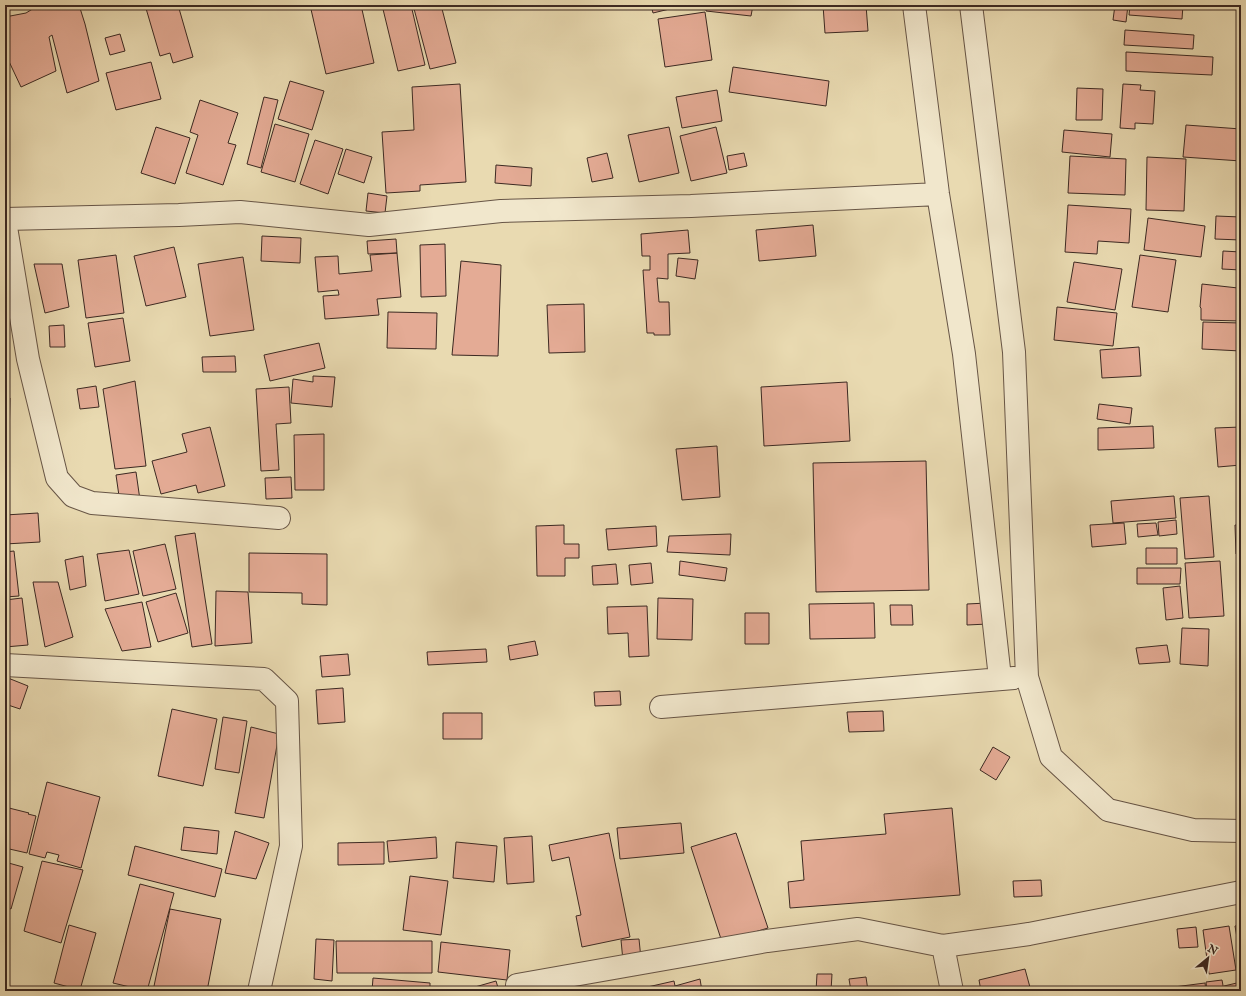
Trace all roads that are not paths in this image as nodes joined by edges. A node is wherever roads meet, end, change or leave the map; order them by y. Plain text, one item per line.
1 (914, 5) edge
2 (971, 5) edge
3 (938, 194) junction
4 (5, 220) edge
5 (279, 518) dead end
6 (5, 664) edge
7 (1027, 677) junction
8 (1000, 678) junction
9 (661, 707) dead end
10 (1241, 831) edge
11 (1241, 892) edge
12 (942, 946) junction
13 (259, 991) edge
14 (518, 991) edge
15 (952, 991) edge

1 - 3 street
2 - 7 street
3 - 4 street
3 - 8 street
4 - 5 street
6 - 13 street
7 - 8 street
7 - 10 street
8 - 9 street
11 - 12 street
12 - 14 street
12 - 15 street

